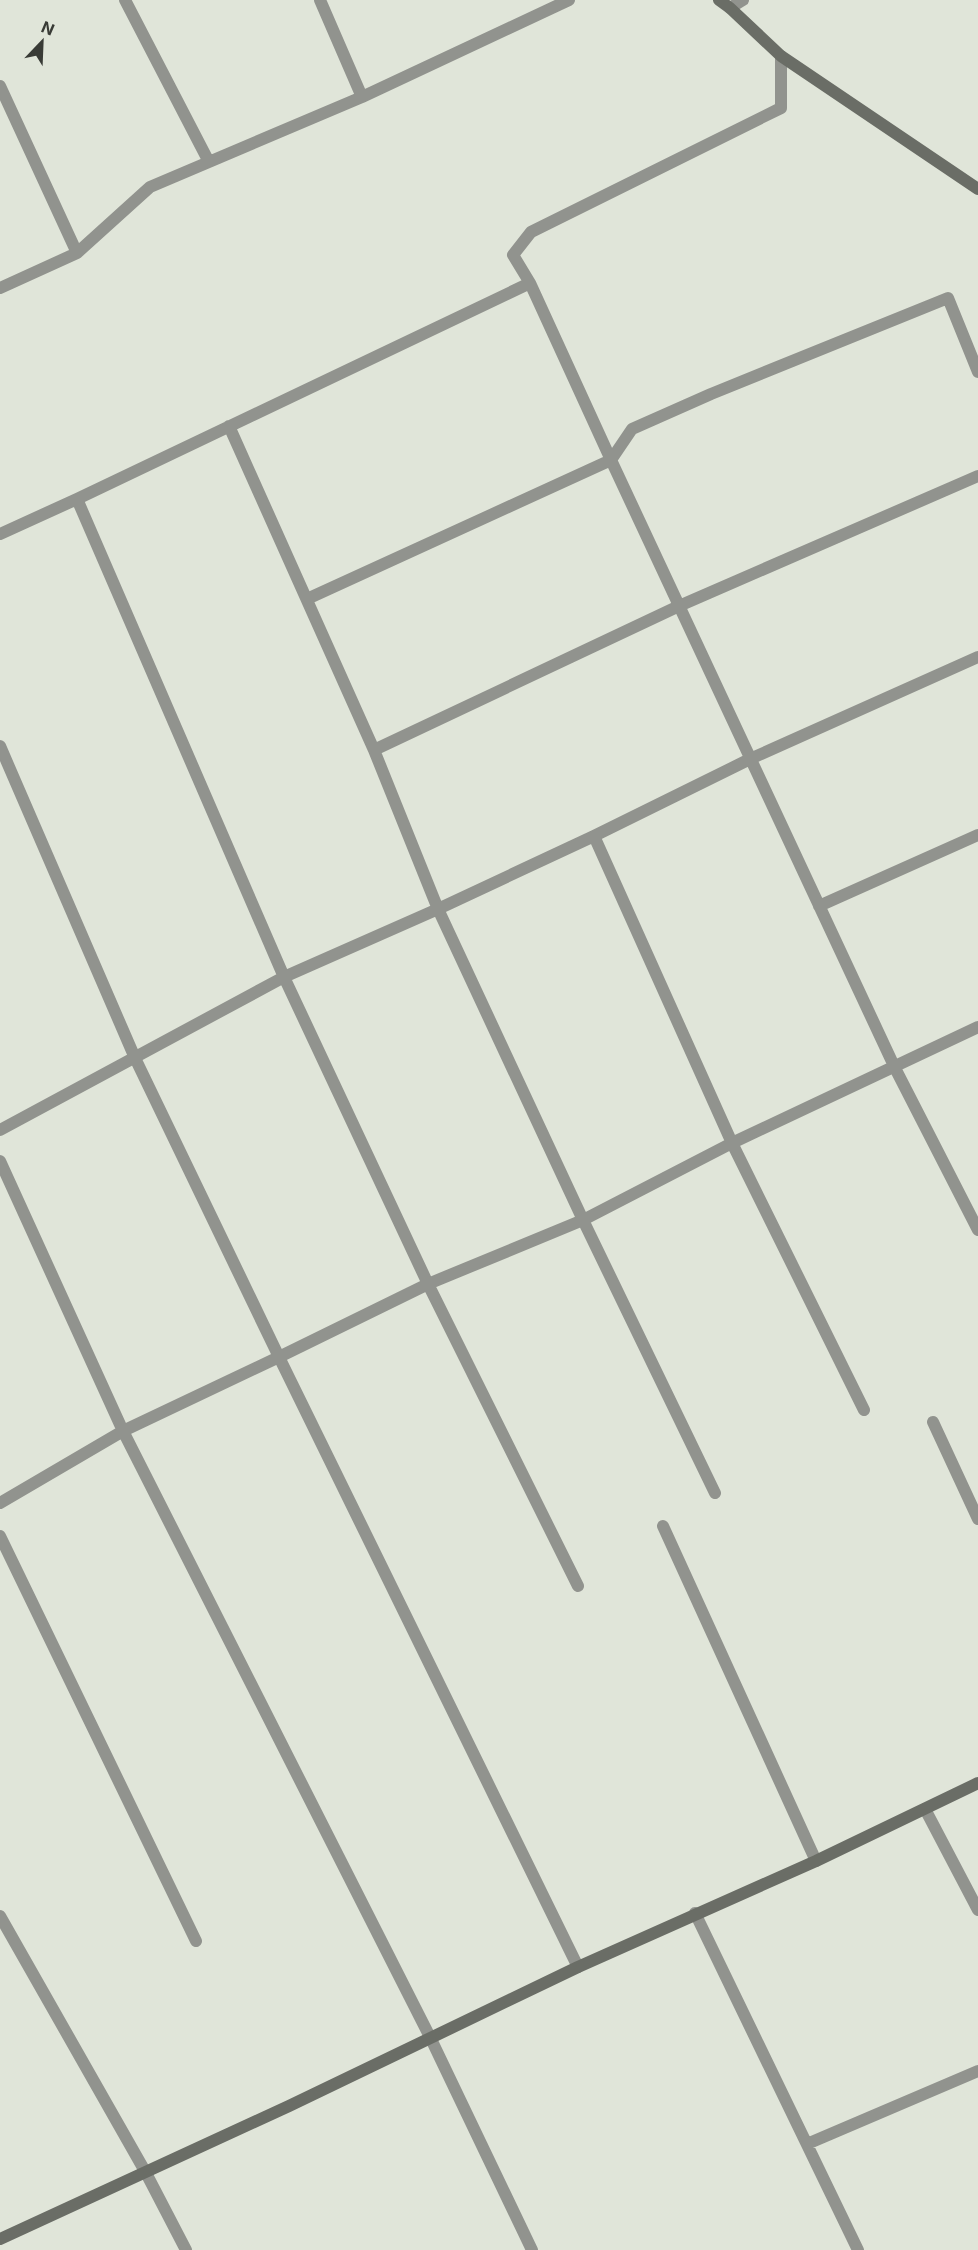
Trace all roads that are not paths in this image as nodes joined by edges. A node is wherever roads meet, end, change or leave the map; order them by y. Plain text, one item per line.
1 (124, 0) edge
2 (320, 0) edge
3 (569, 0) edge
4 (718, 0) edge
5 (743, 0) edge
6 (730, 8) junction
7 (781, 56) junction
8 (0, 86) edge
9 (362, 97) junction
10 (209, 162) junction
11 (978, 189) edge
12 (77, 253) junction
13 (530, 282) junction
14 (0, 288) edge
15 (978, 372) edge
16 (230, 426) junction
17 (611, 460) junction
18 (978, 476) edge
19 (77, 499) junction
20 (0, 534) edge
21 (307, 598) junction
22 (679, 606) junction
23 (978, 657) edge
24 (0, 746) edge
25 (374, 750) junction
26 (750, 759) junction
27 (978, 835) edge
28 (594, 836) junction
29 (819, 906) junction
30 (438, 909) junction
31 (284, 977) junction
32 (978, 1027) edge
33 (135, 1058) junction
34 (895, 1068) junction
35 (0, 1130) edge
36 (732, 1143) junction
37 (0, 1161) edge
38 (974, 1212) edge
39 (583, 1220) junction
40 (978, 1230) edge
41 (428, 1284) junction
42 (279, 1358) junction
43 (864, 1410) dead end
44 (933, 1422) dead end
45 (123, 1431) junction
46 (715, 1493) dead end
47 (0, 1503) edge
48 (978, 1519) edge
49 (663, 1526) dead end
50 (0, 1536) edge
51 (578, 1586) dead end
52 (978, 1783) edge
53 (925, 1809) junction
54 (816, 1861) junction
55 (978, 1910) edge
56 (695, 1913) junction
57 (0, 1916) edge
58 (196, 1941) dead end
59 (578, 1967) junction
60 (431, 2039) junction
61 (978, 2071) edge
62 (807, 2144) junction
63 (146, 2173) junction
64 (0, 2239) edge
65 (186, 2250) edge
66 (532, 2250) edge
67 (858, 2250) edge

1 - 10 street
2 - 9 street
3 - 9 street
4 - 6 street
5 - 6 street
6 - 7 street
7 - 11 street
7 - 13 street
8 - 12 street
9 - 10 street
10 - 12 street
12 - 14 street
13 - 16 street
13 - 17 street
15 - 17 street
16 - 19 street
16 - 21 street
17 - 21 street
17 - 22 street
18 - 22 street
19 - 20 street
19 - 31 street
21 - 25 street
22 - 25 street
22 - 26 street
23 - 26 street
24 - 33 street
25 - 30 street
26 - 28 street
26 - 29 street
27 - 29 street
28 - 30 street
28 - 36 street
29 - 34 street
30 - 31 street
30 - 39 street
31 - 33 street
31 - 41 street
32 - 34 street
33 - 35 street
33 - 42 street
34 - 36 street
34 - 38 street
36 - 39 street
36 - 43 street
37 - 45 street
38 - 40 street
39 - 41 street
39 - 46 street
41 - 42 street
41 - 51 street
42 - 45 street
42 - 59 street
44 - 48 street
45 - 47 street
45 - 60 street
49 - 54 street
50 - 58 street
52 - 53 street
53 - 54 street
53 - 55 street
54 - 56 street
56 - 59 street
56 - 62 street
57 - 63 street
59 - 60 street
60 - 63 street
60 - 66 street
61 - 62 street
62 - 67 street
63 - 64 street
63 - 65 street

